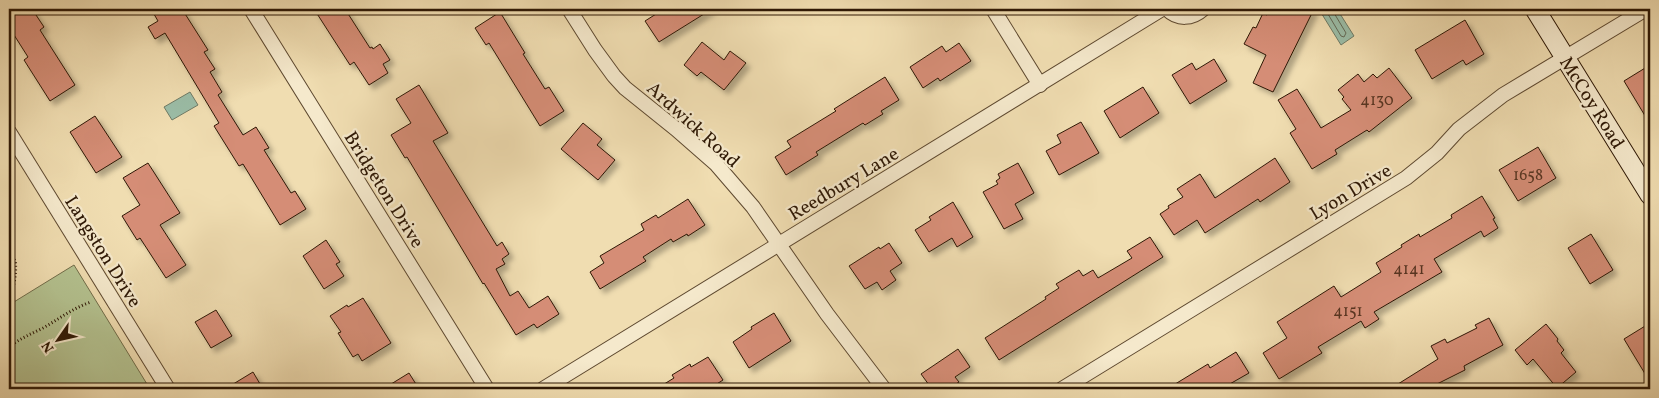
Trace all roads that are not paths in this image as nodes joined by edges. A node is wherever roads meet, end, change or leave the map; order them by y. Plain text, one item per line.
1 (251, 9) edge
2 (570, 9) edge
3 (993, 9) edge
4 (1162, 9) edge
5 (1167, 9) edge
6 (1203, 9) edge
7 (1535, 9) edge
8 (1646, 9) edge
9 (1565, 58) junction
10 (1040, 85) junction
11 (9, 132) edge
12 (1650, 196) edge
13 (778, 244) junction
14 (168, 389) edge
15 (487, 389) edge
16 (543, 389) edge
17 (884, 389) edge
18 (1062, 389) edge

1 - 15 street, Bridgeton Drive
2 - 13 street, Ardwick Road
3 - 10 street
4 - 10 street, Reedbury Lane
5 - 6 street
7 - 9 main road, McCoy Road
8 - 9 street, Lyon Drive
9 - 12 main road, McCoy Road
9 - 18 street, Lyon Drive
10 - 13 street, Reedbury Lane
11 - 14 street, Langston Drive
13 - 16 street, Reedbury Lane
13 - 17 street, Ardwick Road

